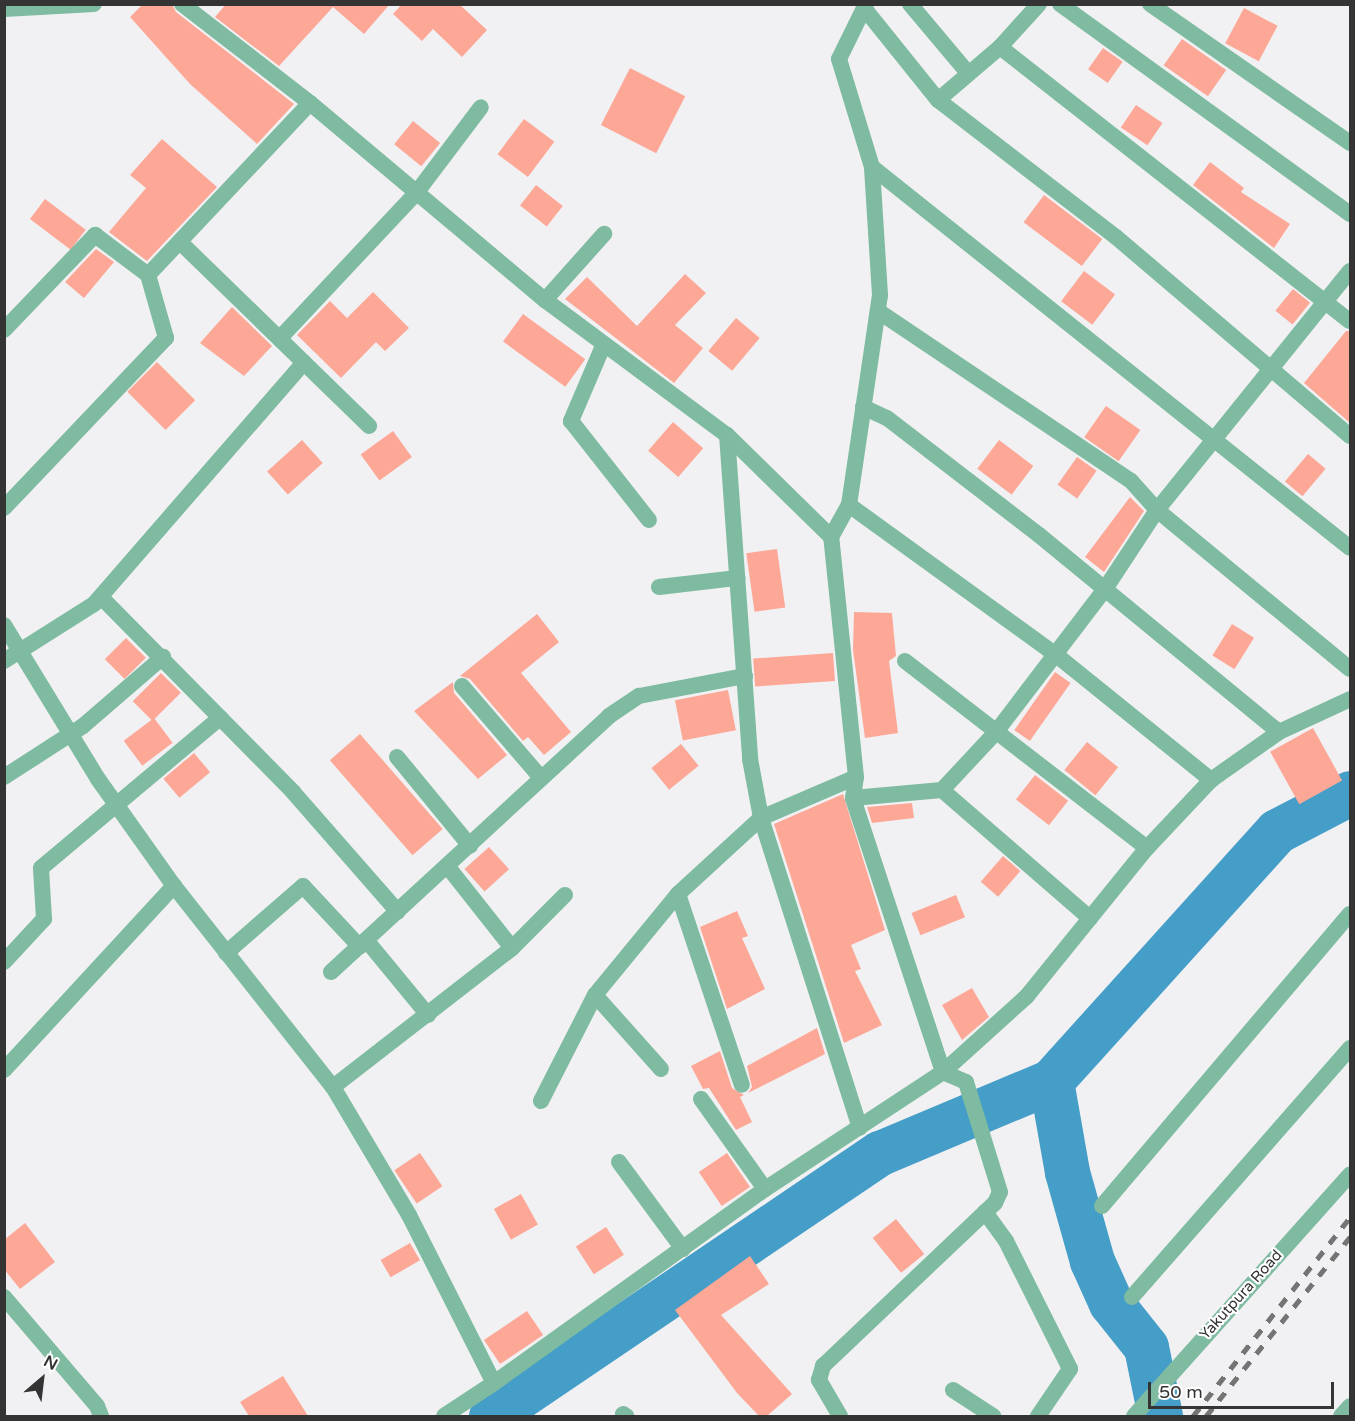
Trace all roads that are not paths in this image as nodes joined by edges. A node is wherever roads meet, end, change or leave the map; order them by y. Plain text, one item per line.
1 (94, 4) edge
2 (182, 4) edge
3 (910, 4) edge
4 (1039, 4) edge
5 (1059, 4) edge
6 (1150, 4) edge
7 (865, 6) edge
8 (4, 9) edge
9 (1000, 47) junction
10 (968, 74) junction
11 (938, 100) junction
12 (310, 103) junction
13 (482, 107) dead end
14 (1350, 143) edge
15 (872, 166) junction
16 (417, 192) junction
17 (1350, 214) edge
18 (604, 234) dead end
19 (182, 244) junction
20 (1350, 271) edge
21 (148, 275) junction
22 (545, 300) junction
23 (1327, 303) junction
24 (878, 310) junction
25 (1350, 321) edge
26 (4, 330) edge
27 (280, 338) junction
28 (603, 346) junction
29 (304, 362) junction
30 (1271, 373) junction
31 (863, 407) junction
32 (369, 426) dead end
33 (728, 435) junction
34 (1350, 436) edge
35 (1213, 438) junction
36 (849, 505) junction
37 (4, 508) edge
38 (1157, 510) junction
39 (649, 520) dead end
40 (831, 537) junction
41 (1350, 548) edge
42 (737, 578) junction
43 (659, 587) dead end
44 (1105, 589) junction
45 (100, 597) junction
46 (4, 625) edge
47 (20, 652) junction
48 (1054, 654) junction
49 (163, 657) junction
50 (4, 661) edge
51 (905, 661) dead end
52 (1350, 669) edge
53 (745, 676) junction
54 (462, 687) dead end
55 (1350, 699) edge
56 (220, 718) junction
57 (996, 732) junction
58 (1279, 732) junction
59 (71, 734) junction
60 (397, 757) dead end
61 (4, 777) edge
62 (856, 777) junction
63 (541, 778) junction
64 (1211, 780) junction
65 (942, 789) junction
66 (853, 798) junction
67 (118, 804) junction
68 (761, 818) junction
69 (470, 846) junction
70 (1147, 848) junction
71 (448, 867) junction
72 (174, 886) junction
73 (678, 894) junction
74 (566, 895) dead end
75 (398, 912) junction
76 (1350, 914) edge
77 (1090, 918) junction
78 (364, 944) junction
79 (512, 948) junction
80 (226, 953) junction
81 (4, 962) edge
82 (331, 972) dead end
83 (595, 995) junction
84 (428, 1015) junction
85 (1350, 1048) edge
86 (661, 1069) dead end
87 (4, 1070) edge
88 (943, 1072) junction
89 (742, 1085) dead end
90 (333, 1087) junction
91 (701, 1099) dead end
92 (541, 1101) dead end
93 (860, 1128) junction
94 (619, 1162) dead end
95 (1350, 1174) edge
96 (765, 1189) junction
97 (1102, 1206) dead end
98 (985, 1212) junction
99 (683, 1249) junction
100 (1132, 1296) dead end
101 (4, 1297) edge
102 (494, 1383) junction
103 (953, 1390) dead end
104 (1350, 1406) edge
105 (101, 1416) edge
106 (444, 1416) edge
107 (840, 1416) edge
108 (993, 1416) edge
109 (1038, 1416) edge
110 (1134, 1416) edge
111 (1341, 1416) edge

1 - 8 street
2 - 12 street
3 - 10 street
4 - 9 street
5 - 17 street
6 - 14 street
7 - 11 street
7 - 15 street
9 - 10 street
9 - 23 street
10 - 11 street
11 - 30 street
12 - 16 street
12 - 19 street
13 - 16 street
15 - 24 street
15 - 35 street
16 - 22 street
16 - 27 street
18 - 22 street
19 - 21 street
19 - 27 street
20 - 23 street
21 - 26 street
21 - 37 street
22 - 28 street
23 - 25 street
23 - 30 street
24 - 31 street
24 - 38 street
27 - 29 street
28 - 33 street
28 - 39 street
29 - 32 street
29 - 45 street
30 - 34 street
30 - 35 street
31 - 36 street
31 - 44 street
33 - 40 street
33 - 42 street
35 - 38 street
35 - 41 street
36 - 40 street
36 - 48 street
38 - 44 street
38 - 52 street
40 - 62 street
42 - 43 street
42 - 53 street
44 - 48 street
44 - 58 street
45 - 47 street
45 - 49 street
46 - 47 street
47 - 50 street
47 - 59 street
48 - 57 street
48 - 64 street
49 - 56 street
49 - 59 street
51 - 57 street
53 - 63 street
53 - 68 street
54 - 63 street
55 - 58 street
56 - 67 street
56 - 75 street
57 - 65 street
57 - 70 street
58 - 64 street
59 - 61 street
59 - 67 street
60 - 69 street
62 - 66 street
62 - 68 street
63 - 69 street
64 - 70 street
65 - 66 street
65 - 77 street
66 - 88 street
67 - 72 street
67 - 81 street
68 - 73 street
68 - 93 street
69 - 71 street
70 - 77 street
71 - 75 street
71 - 79 street
72 - 80 street
72 - 87 street
73 - 83 street
73 - 89 street
74 - 79 street
75 - 78 street
76 - 97 street
77 - 88 street
78 - 80 street
78 - 82 street
78 - 84 street
79 - 84 street
80 - 90 street
83 - 86 street
83 - 92 street
84 - 90 street
85 - 100 street
88 - 93 street
88 - 98 street
90 - 102 street
91 - 96 street
93 - 96 street
94 - 99 street
95 - 110 street, Yakutpura Road
96 - 99 street
98 - 107 street
98 - 109 street
99 - 102 street
101 - 105 street
102 - 106 street
103 - 108 street
104 - 111 street

